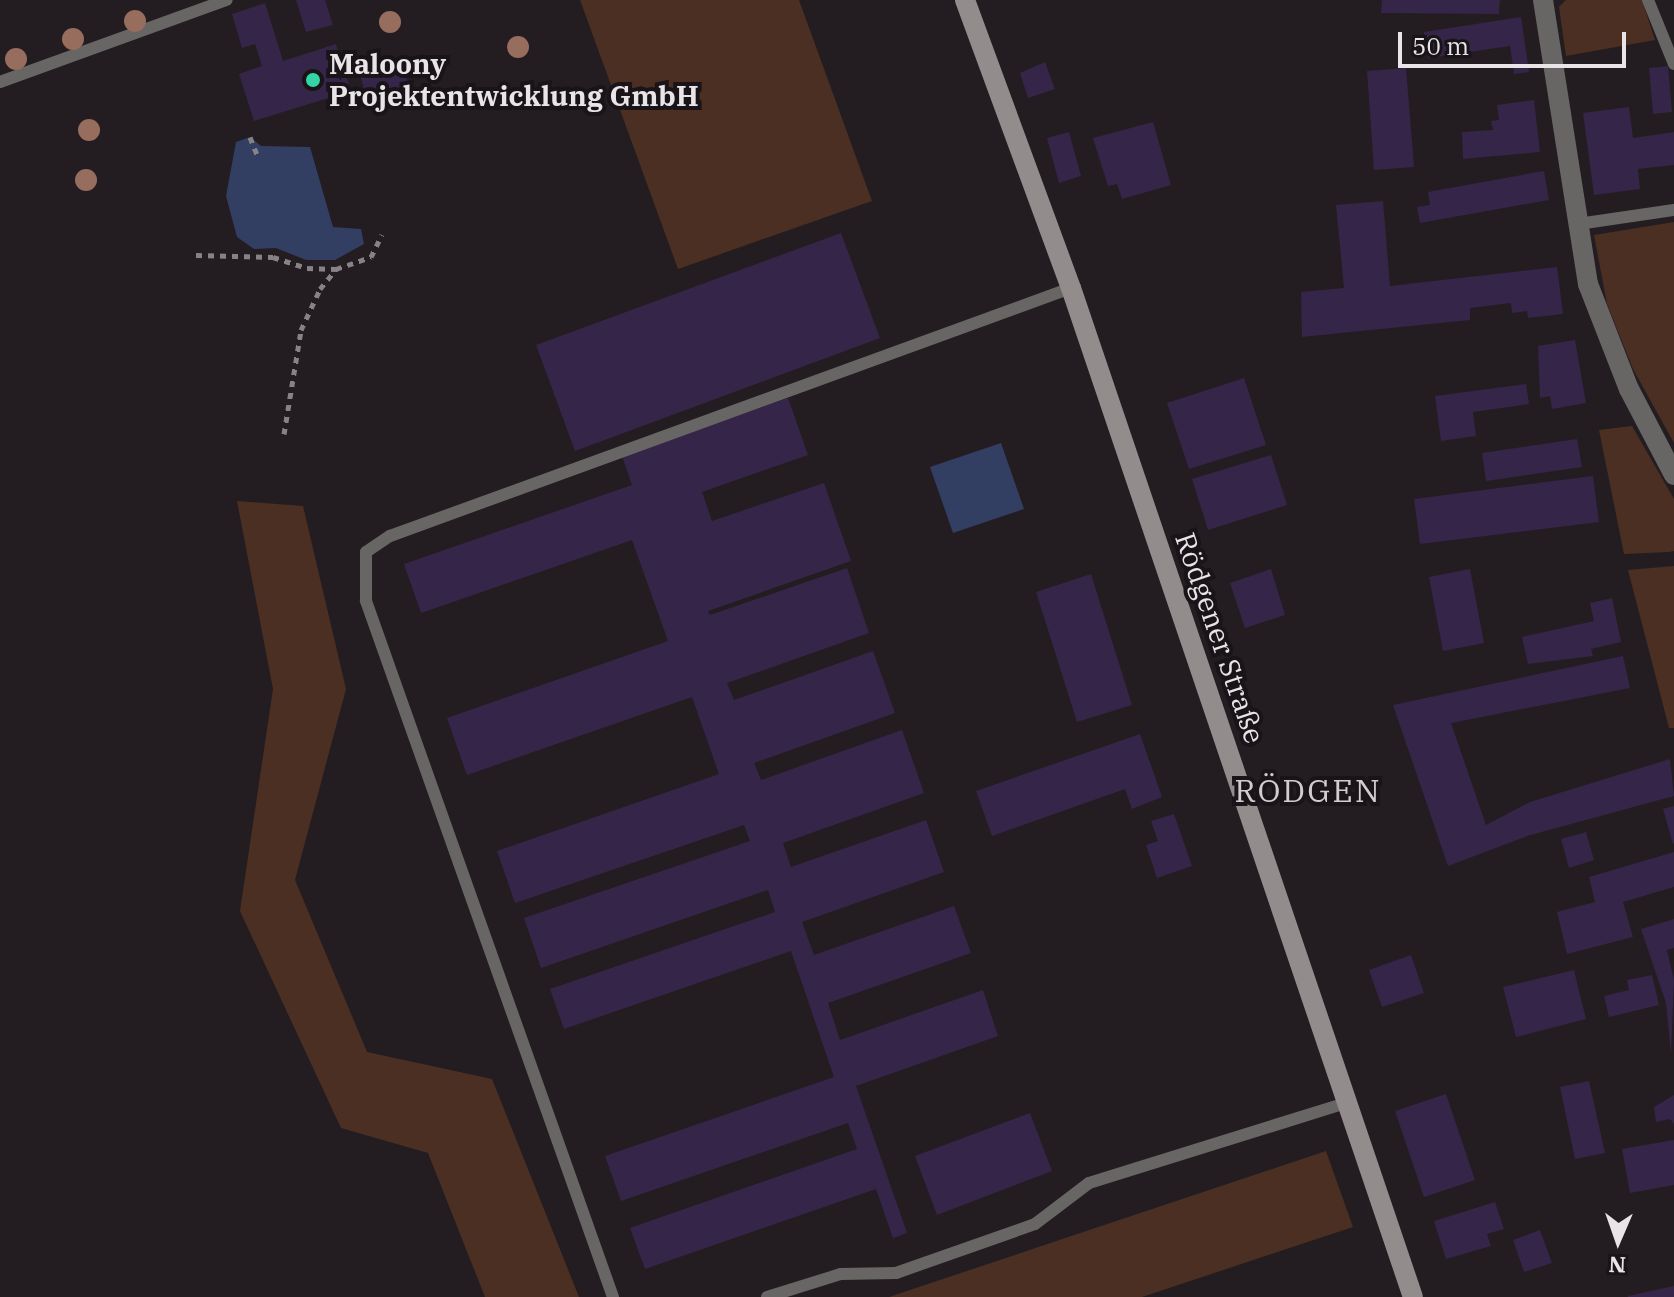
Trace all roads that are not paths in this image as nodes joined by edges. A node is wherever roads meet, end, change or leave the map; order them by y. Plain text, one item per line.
1 (227, 0) edge
2 (965, 0) edge
3 (1544, 0) edge
4 (1648, 0) edge
5 (1674, 64) edge
6 (0, 82) edge
7 (1674, 210) edge
8 (1578, 224) junction
9 (1071, 288) junction
10 (1674, 475) edge
11 (1349, 1102) junction
12 (613, 1297) edge
13 (767, 1297) edge
14 (1413, 1297) edge

1 - 6 lane
2 - 9 street, Rödgener Straße
3 - 8 street
4 - 5 lane
7 - 8 lane
8 - 10 street
9 - 11 street, Rödgener Straße
9 - 12 lane
11 - 13 lane
11 - 14 street, Rödgener Straße

